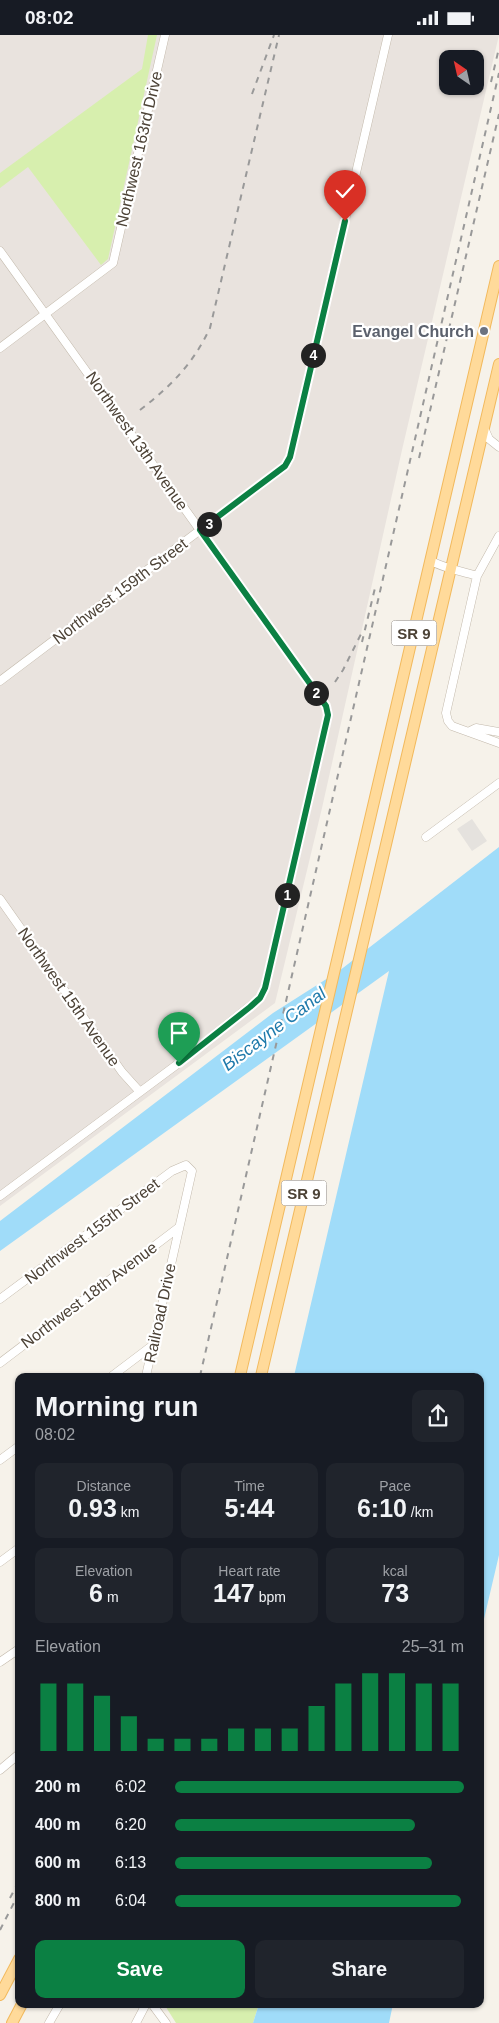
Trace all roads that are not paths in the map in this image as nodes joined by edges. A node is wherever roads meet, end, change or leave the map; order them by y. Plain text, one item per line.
1 (165, 35) edge
2 (388, 35) edge
3 (0, 251) edge
4 (499, 267) edge
5 (499, 307) edge
6 (46, 313) junction
7 (487, 319) junction
8 (0, 348) edge
9 (499, 364) edge
10 (484, 428) junction
11 (499, 447) edge
12 (200, 530) junction
13 (499, 536) edge
14 (430, 560) junction
15 (452, 567) junction
16 (477, 576) junction
17 (0, 681) edge
18 (470, 731) junction
19 (499, 732) edge
20 (499, 743) edge
21 (499, 783) edge
22 (426, 837) dead end
23 (0, 899) edge
24 (140, 1092) junction
25 (186, 1165) joint
26 (0, 1196) edge
27 (178, 1228) junction
28 (0, 1299) edge
29 (153, 1345) junction
30 (0, 1363) edge
31 (116, 1373) edge
32 (147, 1373) edge
33 (241, 1373) edge
34 (262, 1373) edge
35 (15, 1448) edge
36 (0, 1459) edge
37 (15, 1551) edge
38 (0, 1562) edge
39 (15, 1652) edge
40 (0, 1662) edge
41 (15, 1757) edge
42 (0, 1770) edge
43 (15, 1967) edge
44 (0, 1995) edge
45 (20, 2008) edge
46 (58, 2008) edge
47 (144, 2008) edge
48 (155, 2008) edge
49 (12, 2023) edge
50 (50, 2023) edge
51 (136, 2023) edge
52 (166, 2023) edge

1 - 6 street, Northwest 163rd Drive
2 - 12 street, Northwest 159th Street
3 - 6 street, Northwest 13th Avenue
4 - 7 main road, SR 9
5 - 7 main road
6 - 8 street
6 - 12 street, Northwest 13th Avenue
7 - 14 main road, SR 9
9 - 10 main road, SR 9
10 - 11 street
10 - 15 main road, SR 9
12 - 17 street, Northwest 159th Street
12 - 24 street, Northwest 13th Avenue
13 - 16 street
14 - 15 street
14 - 33 main road, SR 9
15 - 16 street
15 - 34 main road, SR 9
16 - 18 street
18 - 19 street
18 - 20 street
21 - 22 street
23 - 24 street, Northwest 15th Avenue
24 - 26 street
25 - 27 street, Railroad Drive
25 - 28 street, Northwest 155th Street
27 - 29 street, Railroad Drive
27 - 30 street, Northwest 18th Avenue
29 - 31 street
29 - 32 street, Railroad Drive
35 - 36 street
37 - 38 street
39 - 40 street
41 - 42 street
43 - 44 main road
45 - 49 main road
46 - 50 street
47 - 51 street
48 - 52 street

